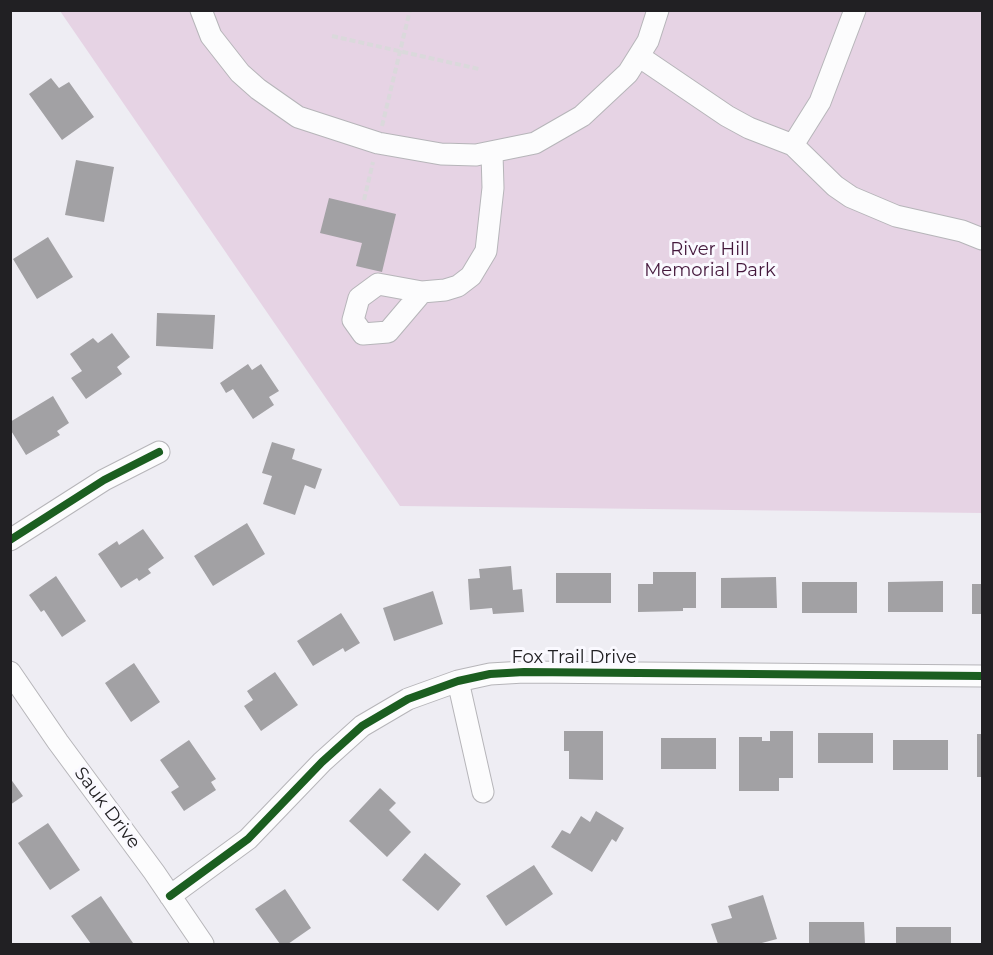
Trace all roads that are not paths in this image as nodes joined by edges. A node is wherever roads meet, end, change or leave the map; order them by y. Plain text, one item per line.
1 (201, 10) edge
2 (658, 10) edge
3 (855, 10) edge
4 (639, 57) junction
5 (793, 145) junction
6 (492, 153) junction
7 (982, 239) edge
8 (422, 292) dead end
9 (159, 452) dead end
10 (10, 540) edge
11 (10, 672) edge
12 (982, 676) edge
13 (458, 681) junction
14 (483, 792) dead end
15 (170, 896) junction
16 (203, 945) edge

1 - 6 street
2 - 4 street
3 - 5 street
4 - 5 street
4 - 6 street
5 - 7 street
6 - 8 street
9 - 10 street
11 - 15 street, Sauk Drive
12 - 13 street, Fox Trail Drive
13 - 14 street
13 - 15 street, Fox Trail Drive
15 - 16 street, Sauk Drive

